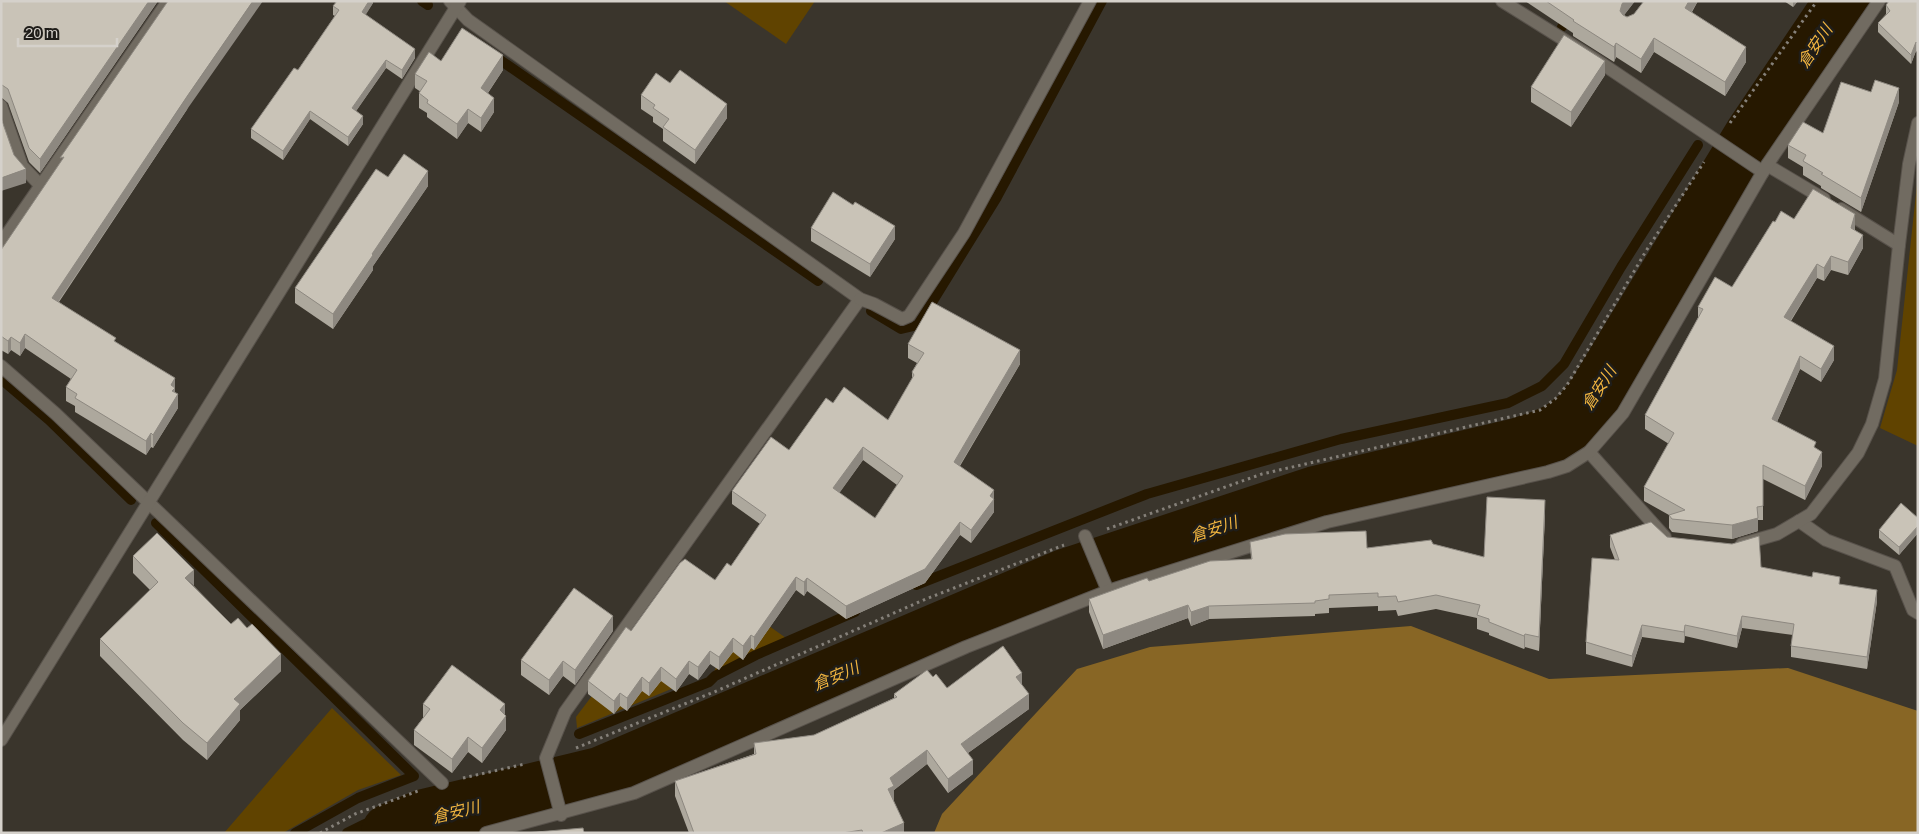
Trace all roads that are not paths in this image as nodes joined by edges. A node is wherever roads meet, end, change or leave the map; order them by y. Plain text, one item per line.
1 (168, 1) edge
2 (1090, 1) edge
3 (1502, 1) edge
4 (1879, 1) edge
5 (456, 3) edge
6 (1, 106) edge
7 (1918, 123) edge
8 (1761, 167) junction
9 (41, 186) junction
10 (1, 243) edge
11 (1899, 244) junction
12 (860, 299) junction
13 (1, 366) edge
14 (1589, 452) junction
15 (150, 503) junction
16 (1799, 521) junction
17 (1677, 541) edge
18 (1087, 542) road end
19 (1733, 547) edge
20 (1106, 586) junction
21 (1918, 613) edge
22 (1, 740) edge
23 (442, 783) road end
24 (561, 815) junction
25 (486, 833) edge

1 - 9 street
2 - 12 street
3 - 8 street
4 - 8 street
5 - 12 street
5 - 15 street
6 - 9 street
7 - 11 street
8 - 11 street
8 - 14 street
9 - 10 street
11 - 16 street
12 - 24 street
13 - 15 street
14 - 17 street
14 - 20 street
15 - 22 street
15 - 23 street
16 - 19 street
16 - 21 street
18 - 20 street
20 - 24 street
24 - 25 street

